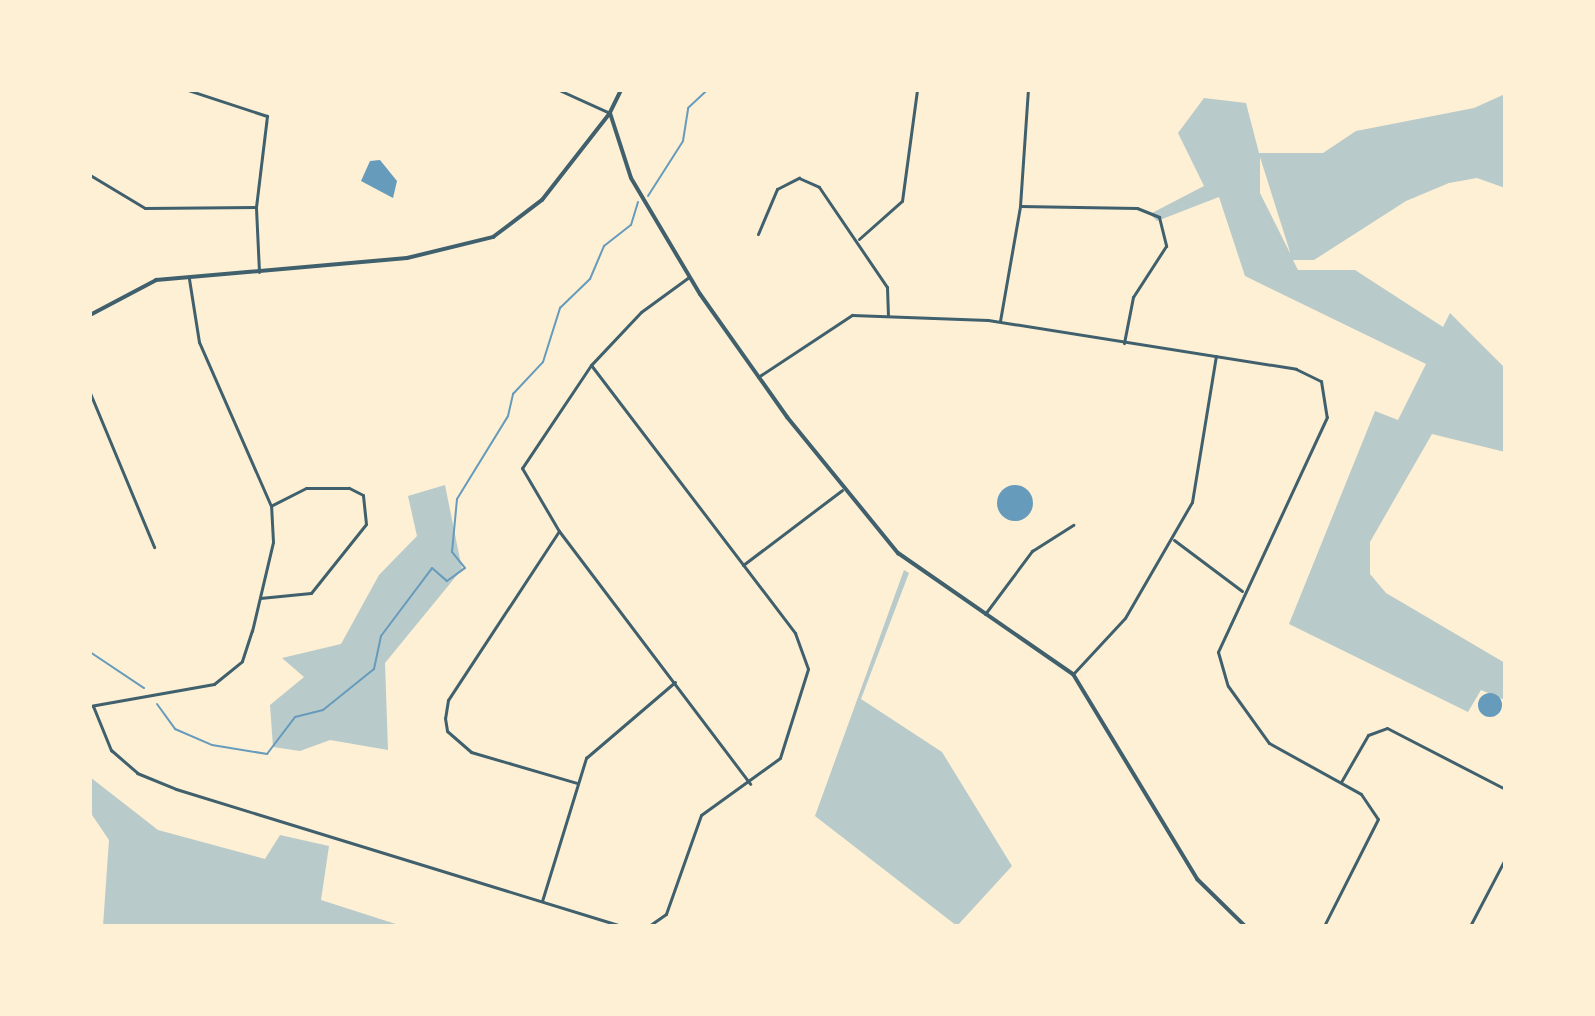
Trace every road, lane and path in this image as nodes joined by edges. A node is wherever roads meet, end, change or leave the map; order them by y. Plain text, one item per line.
1 (188, 90) edge
2 (559, 90) edge
3 (621, 90) edge
4 (917, 90) edge
5 (1028, 90) edge
6 (610, 113) junction
7 (90, 175) edge
8 (1020, 206) junction
9 (256, 207) junction
10 (758, 234) dead end
11 (859, 239) junction
12 (259, 272) junction
13 (689, 277) junction
14 (189, 279) junction
15 (90, 315) edge
16 (888, 316) junction
17 (1000, 321) junction
18 (1124, 343) junction
19 (1216, 356) junction
20 (591, 365) junction
21 (758, 377) junction
22 (90, 393) edge
23 (842, 490) junction
24 (271, 506) junction
25 (1505, 517) edge
26 (1073, 525) dead end
27 (559, 531) junction
28 (1174, 540) junction
29 (154, 547) dead end
30 (1505, 555) edge
31 (741, 566) junction
32 (1242, 591) junction
33 (260, 598) junction
34 (985, 614) junction
35 (1073, 674) junction
36 (675, 682) junction
37 (91, 706) edge
38 (577, 783) junction
39 (1341, 783) junction
40 (750, 784) junction
41 (1505, 789) edge
42 (1505, 859) edge
43 (542, 901) junction
44 (621, 926) edge
45 (649, 926) edge
46 (1245, 926) edge
47 (1324, 926) edge
48 (1470, 926) edge

1 - 9 street
2 - 6 street
3 - 6 street
4 - 11 street
5 - 8 street
6 - 12 street
6 - 13 street
7 - 9 street
8 - 17 street
8 - 18 street
9 - 12 street
10 - 11 street
11 - 16 street
12 - 14 street
13 - 20 street
13 - 21 street
14 - 15 street
14 - 24 street
16 - 17 street
16 - 21 street
17 - 18 street
18 - 19 street
19 - 28 street
19 - 32 street
20 - 27 street
20 - 31 street
21 - 23 street
22 - 29 street
23 - 31 street
23 - 34 street
24 - 33 street
24 - 33 street
25 - 30 street
26 - 34 street
27 - 36 street
27 - 38 street
28 - 32 street
28 - 35 street
31 - 40 street
32 - 39 street
33 - 37 street
34 - 35 street
35 - 46 street
36 - 38 street
36 - 40 street
37 - 43 street
38 - 43 street
39 - 41 street
39 - 47 street
40 - 45 street
42 - 48 street
43 - 44 street

